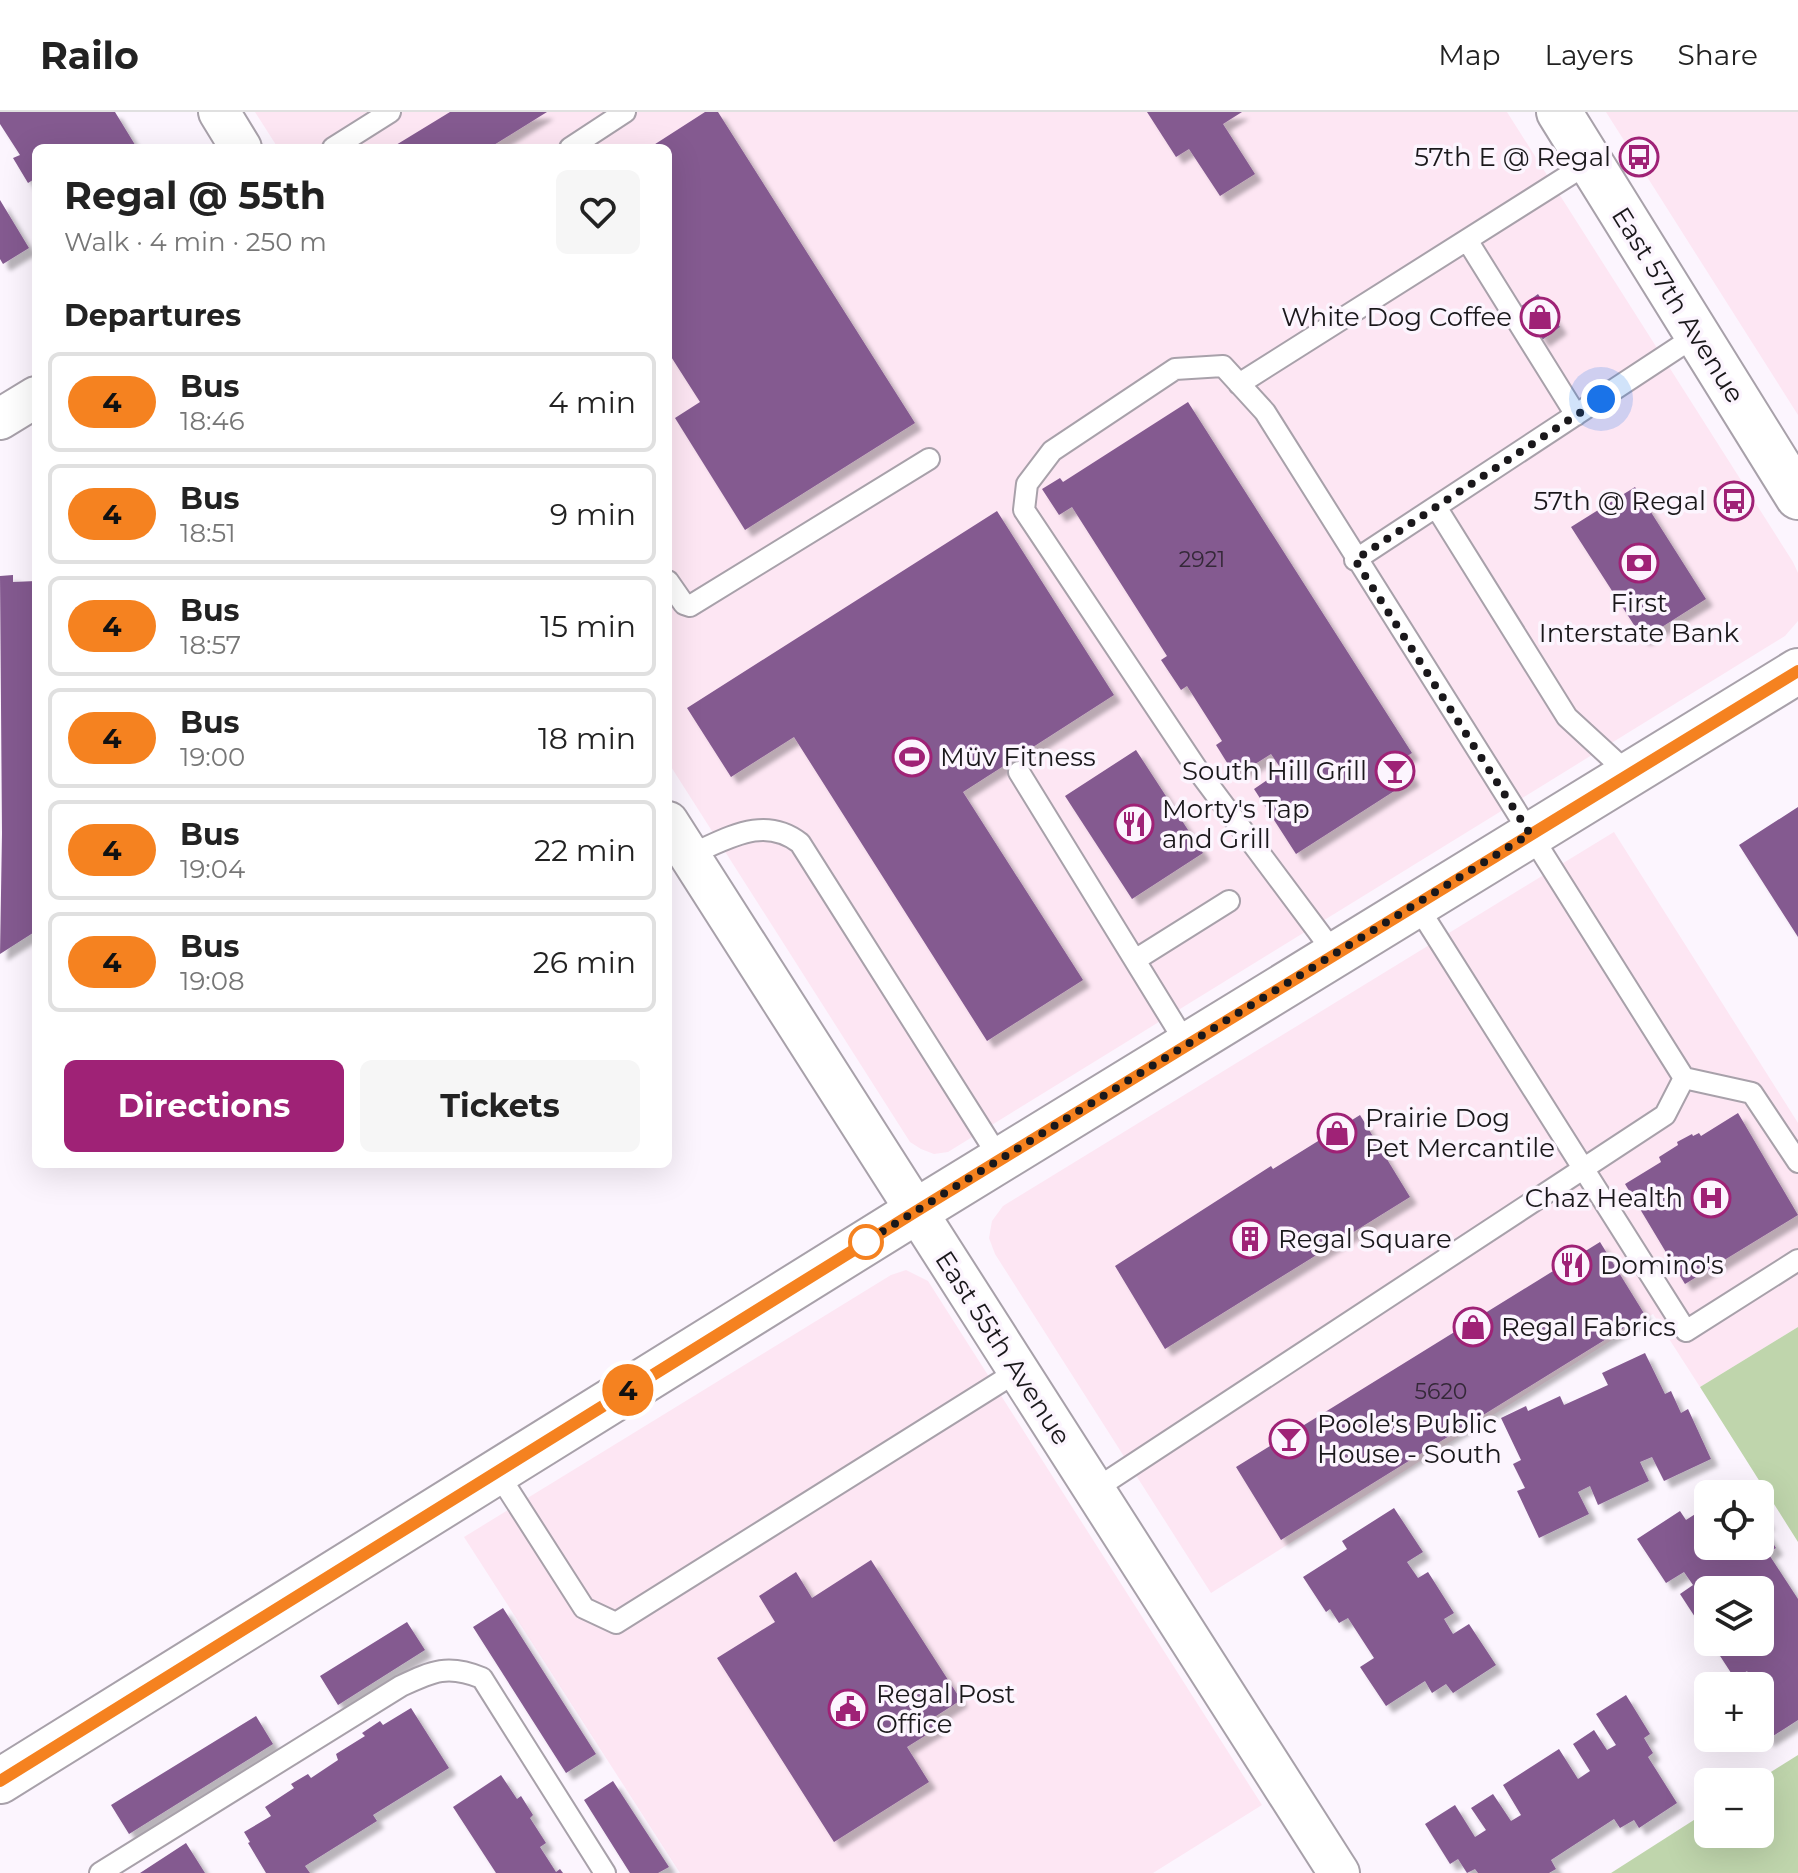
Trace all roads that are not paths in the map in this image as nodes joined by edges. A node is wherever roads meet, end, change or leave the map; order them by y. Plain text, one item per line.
1 (219, 112) edge
2 (390, 112) edge
3 (625, 112) edge
4 (1559, 112) edge
5 (239, 144) edge
6 (339, 144) edge
7 (576, 144) edge
8 (1590, 162) junction
9 (1467, 240) junction
10 (1697, 335) junction
11 (1239, 384) junction
12 (32, 399) edge
13 (1576, 415) junction
14 (0, 419) edge
15 (929, 459) dead end
16 (1798, 497) edge
17 (1436, 507) junction
18 (1355, 560) junction
19 (672, 587) edge
20 (1798, 671) edge
21 (1019, 772) dead end
22 (1629, 774) junction
23 (672, 828) edge
24 (1530, 834) junction
25 (689, 855) junction
26 (1229, 901) dead end
27 (1416, 904) junction
28 (1335, 954) junction
29 (1135, 960) junction
30 (1187, 1045) junction
31 (1684, 1078) junction
32 (1000, 1159) junction
33 (1798, 1162) edge
34 (1582, 1170) junction
35 (915, 1212) junction
36 (1798, 1260) edge
37 (1018, 1371) junction
38 (497, 1472) junction
39 (1094, 1490) junction
40 (0, 1781) edge
41 (100, 1873) edge
42 (605, 1873) edge
43 (1339, 1873) edge

1 - 5 street
2 - 6 lane
3 - 7 lane
4 - 8 main road, East 57th Avenue
8 - 9 lane
8 - 10 main road, East 57th Avenue
9 - 11 lane
9 - 13 lane
10 - 13 lane
10 - 16 main road, East 57th Avenue
11 - 18 lane
11 - 28 lane
12 - 14 street
13 - 17 lane
15 - 19 lane
17 - 18 lane
17 - 22 lane
18 - 24 lane
20 - 22 main road
21 - 29 lane
22 - 24 main road
23 - 25 street, East 55th Avenue
24 - 27 main road
24 - 31 lane
25 - 32 lane
25 - 35 street, East 55th Avenue
26 - 29 lane
27 - 28 main road
27 - 34 lane
28 - 30 main road
29 - 30 lane
30 - 32 main road
31 - 33 lane
31 - 34 lane
32 - 35 main road
34 - 36 lane
34 - 39 lane
35 - 37 street, East 55th Avenue
35 - 38 main road
37 - 38 lane
37 - 39 street, East 55th Avenue
38 - 40 main road
39 - 43 street, East 55th Avenue
41 - 42 lane

